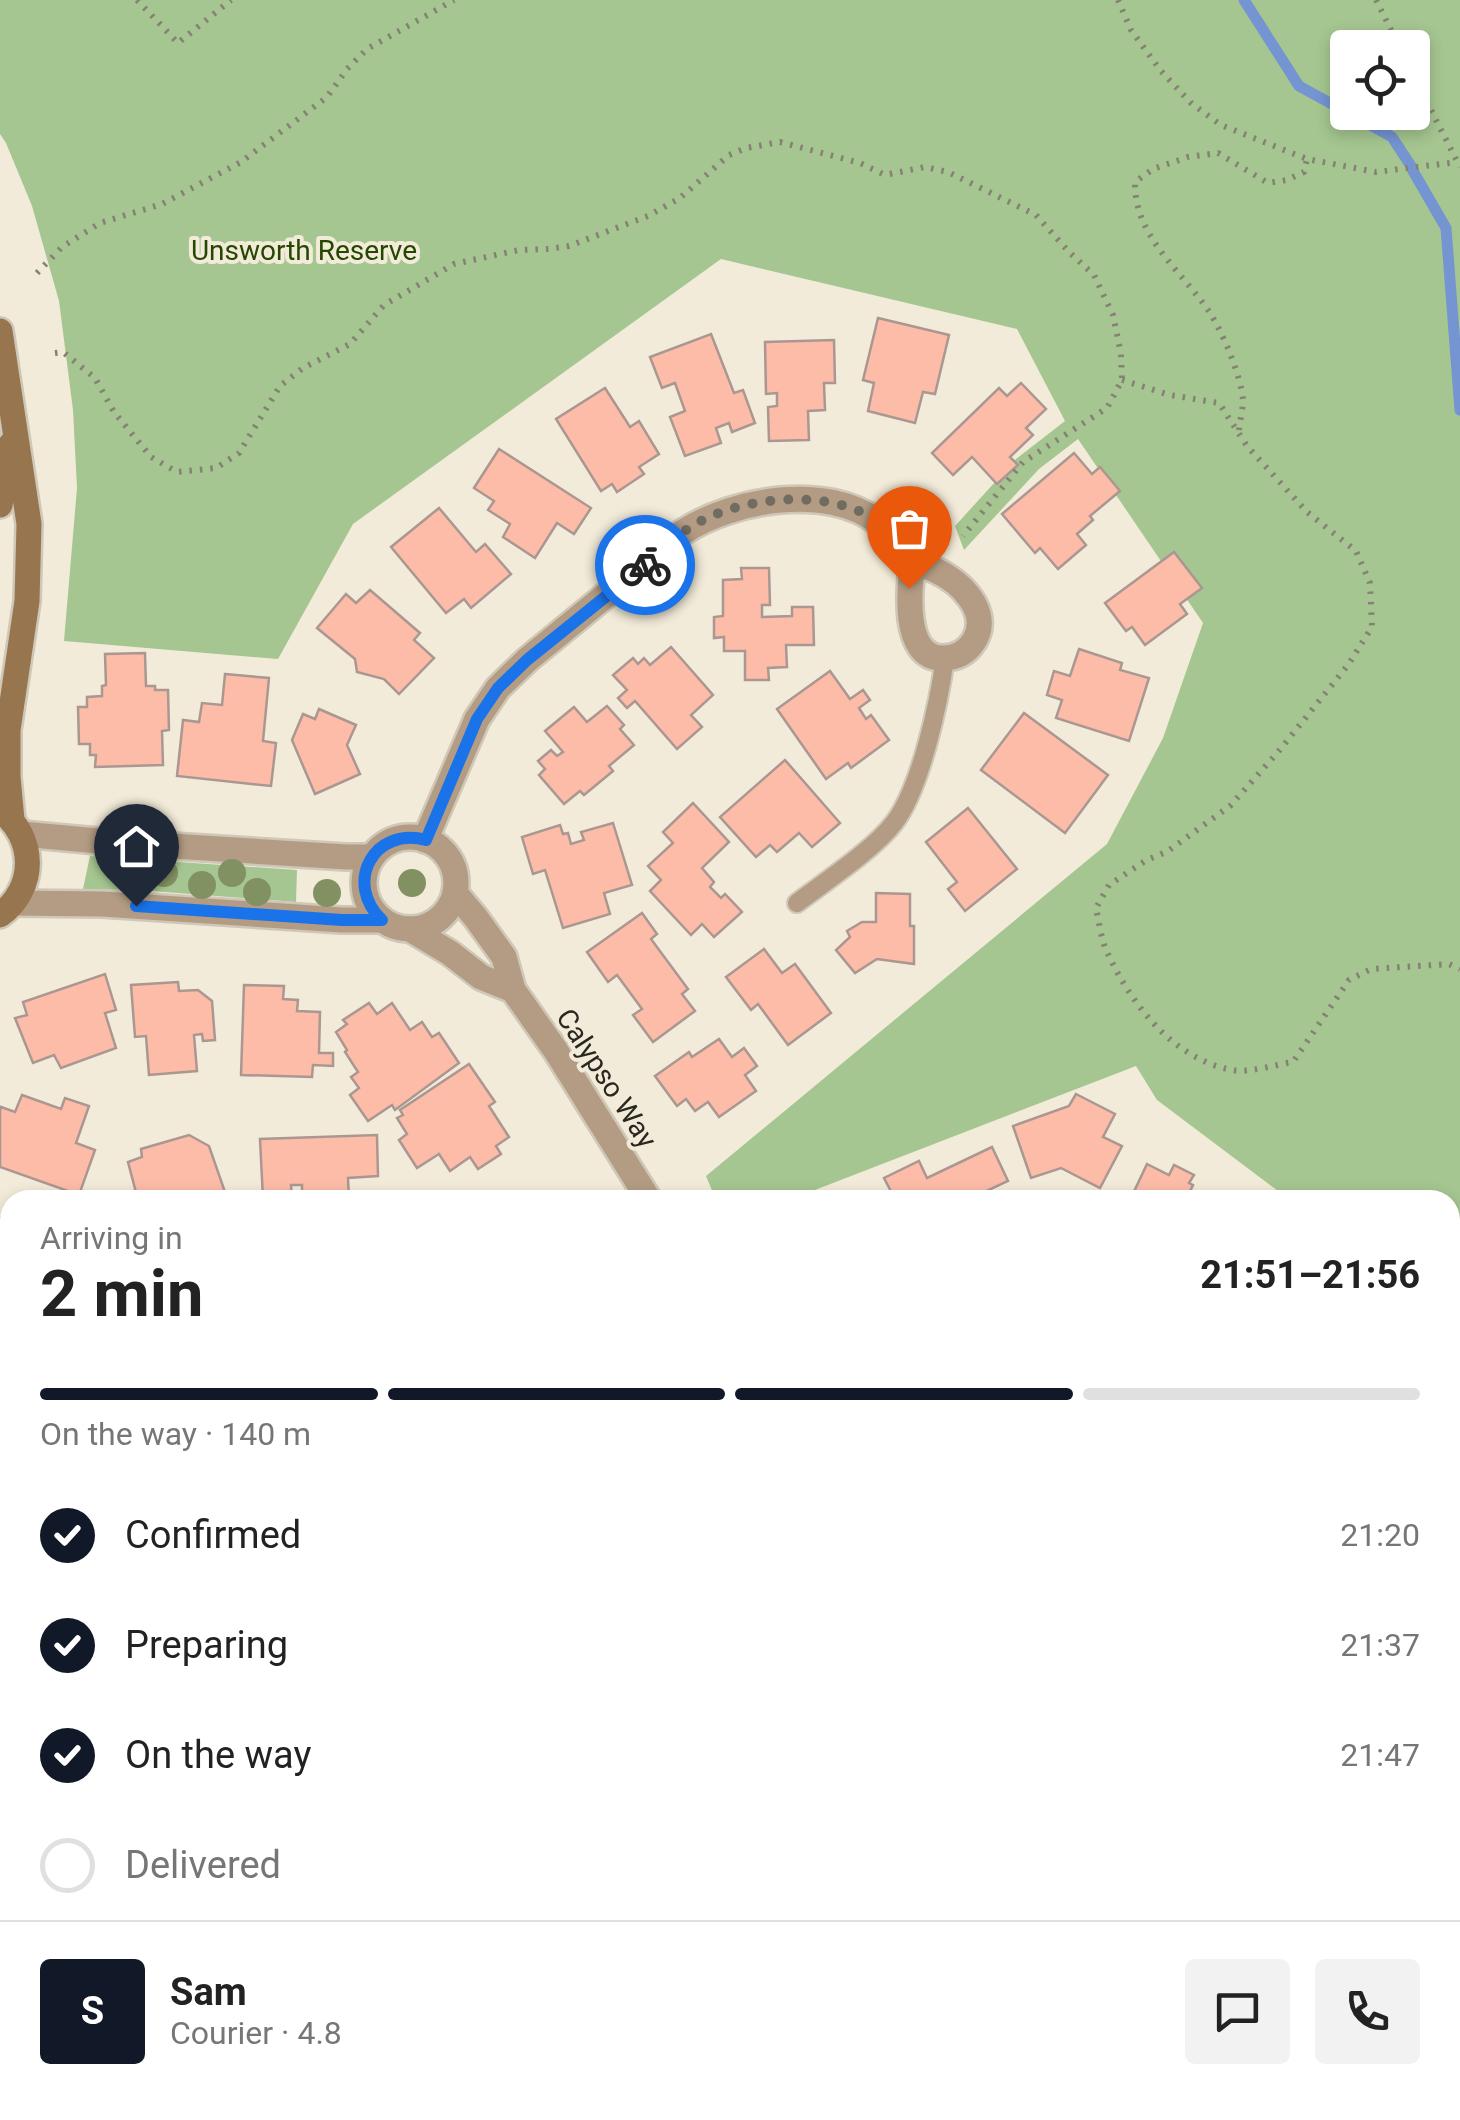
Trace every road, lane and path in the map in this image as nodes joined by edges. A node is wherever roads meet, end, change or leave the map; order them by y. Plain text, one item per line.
1 (137, 0) edge
2 (231, 0) edge
3 (454, 0) edge
4 (1118, 0) edge
5 (1376, 0) edge
6 (1391, 30) edge
7 (1430, 109) edge
8 (1307, 159) junction
9 (1458, 164) edge
10 (38, 273) dead end
11 (0, 331) edge
12 (55, 353) dead end
13 (1122, 380) junction
14 (14, 430) junction
15 (1238, 433) junction
16 (0, 505) edge
17 (963, 536) dead end
18 (914, 562) junction
19 (945, 658) junction
20 (11, 821) edge
21 (426, 840) junction
22 (372, 856) junction
23 (454, 893) junction
24 (798, 903) dead end
25 (7, 909) edge
26 (382, 920) junction
27 (410, 929) junction
28 (1460, 969) edge
29 (513, 990) junction
30 (643, 1190) edge

1 - 2 path
3 - 10 path
4 - 8 path
5 - 6 path
7 - 9 path
8 - 9 path
8 - 15 path
11 - 14 main road
12 - 13 path
13 - 15 path
13 - 17 path
14 - 16 main road
14 - 20 main road
15 - 28 path
18 - 19 street
18 - 19 street
18 - 21 street
19 - 24 lane
20 - 22 street
20 - 25 main road
21 - 22 street
21 - 23 street
22 - 26 street
23 - 27 street
23 - 29 street, Calypso Way
25 - 26 street
26 - 27 street
27 - 29 street, Calypso Way
29 - 30 street, Calypso Way

